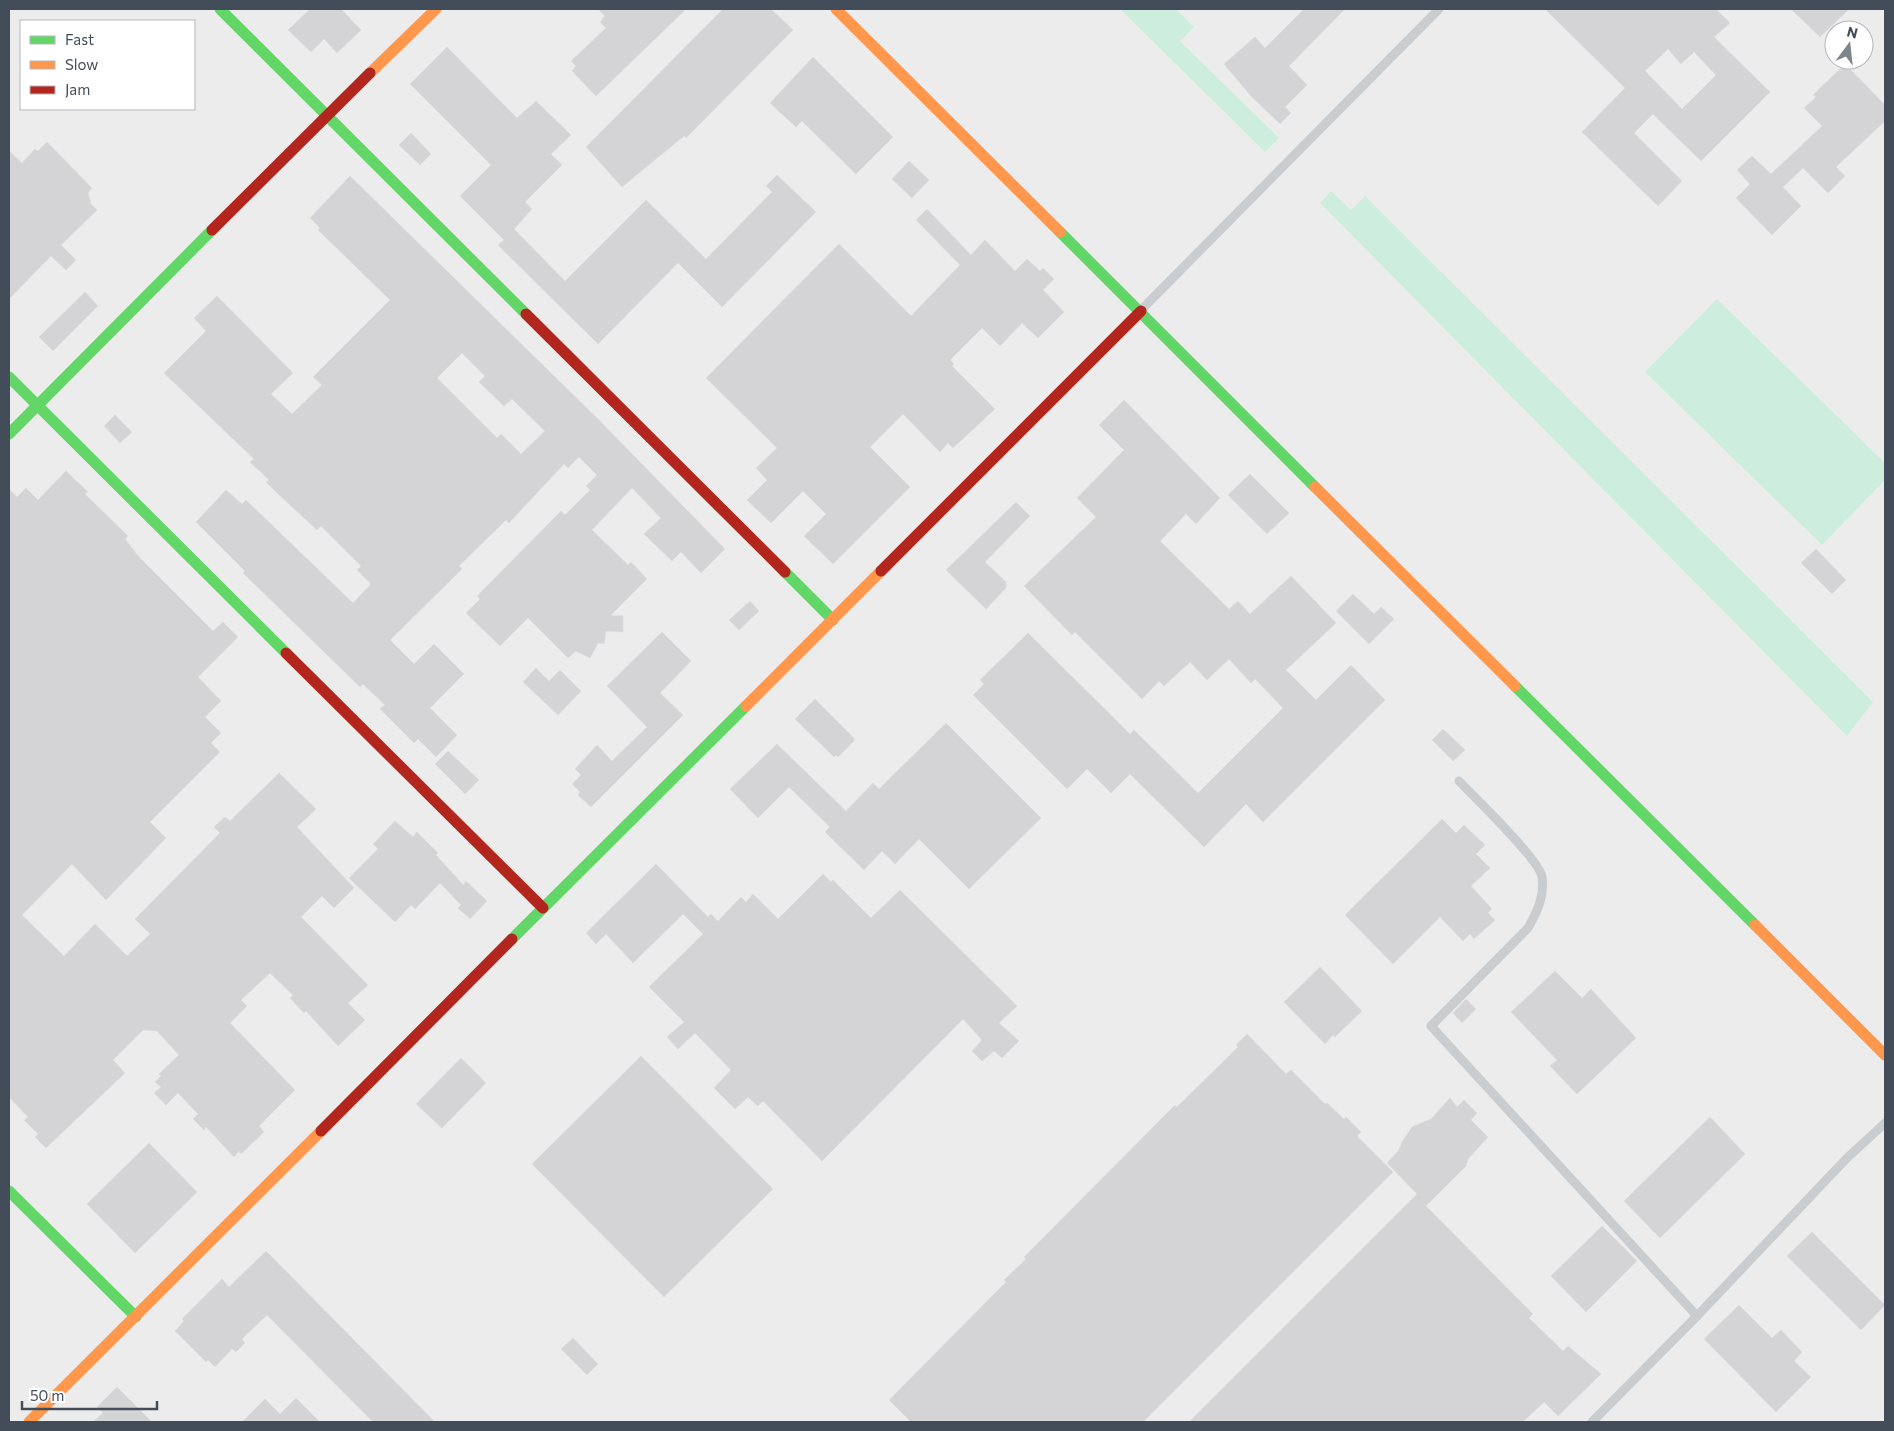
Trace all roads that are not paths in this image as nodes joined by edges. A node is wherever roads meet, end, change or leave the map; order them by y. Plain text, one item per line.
1 (220, 9) edge
2 (436, 9) edge
3 (836, 9) edge
4 (1438, 9) edge
5 (327, 115) junction
6 (1140, 311) junction
7 (9, 376) edge
8 (37, 405) junction
9 (9, 434) edge
10 (833, 620) junction
11 (1459, 781) dead end
12 (543, 908) junction
13 (1885, 1055) edge
14 (1885, 1123) edge
15 (9, 1192) edge
16 (1697, 1316) junction
17 (136, 1317) junction
18 (29, 1422) edge
19 (1592, 1422) edge

1 - 5 street
2 - 5 street
3 - 6 street
4 - 6 lane
5 - 8 street
5 - 10 street
6 - 10 street
6 - 13 street
7 - 8 street
8 - 9 street
8 - 12 street
10 - 12 street
11 - 16 lane
12 - 17 street
14 - 16 lane
15 - 17 street
16 - 19 lane
17 - 18 street

